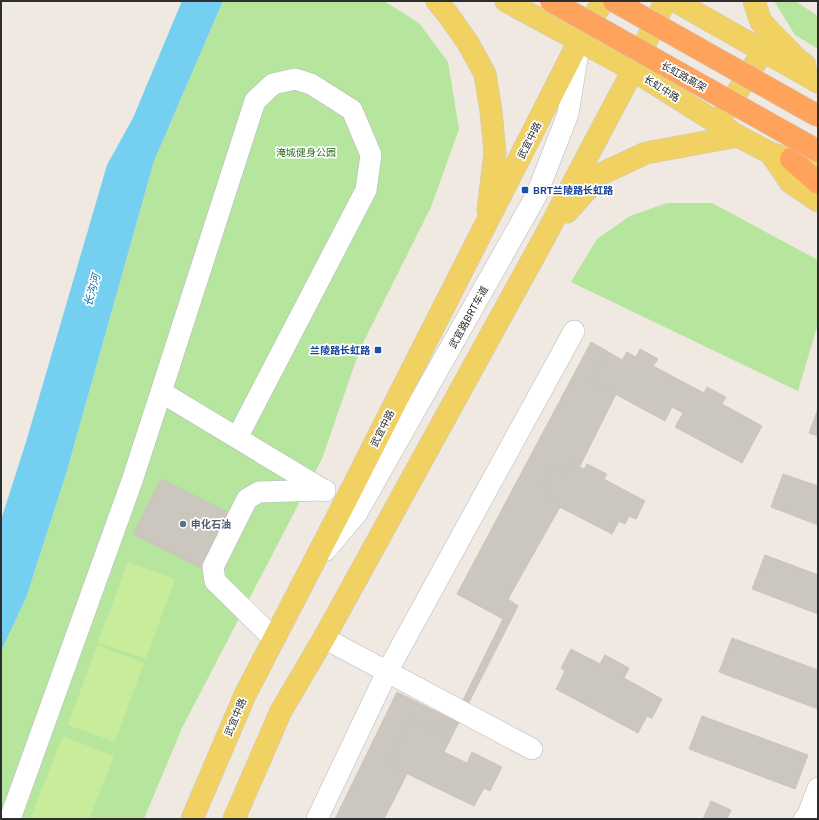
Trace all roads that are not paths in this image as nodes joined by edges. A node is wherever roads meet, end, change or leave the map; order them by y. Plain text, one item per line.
1 (437, 1) edge
2 (506, 1) edge
3 (551, 1) edge
4 (603, 1) edge
5 (614, 1) edge
6 (665, 1) edge
7 (675, 1) edge
8 (754, 1) edge
9 (579, 41) junction
10 (763, 51) junction
11 (633, 70) junction
12 (818, 75) edge
13 (818, 82) edge
14 (818, 116) edge
15 (718, 123) junction
16 (738, 136) junction
17 (818, 151) edge
18 (770, 153) junction
19 (792, 160) junction
20 (818, 174) edge
21 (818, 183) edge
22 (818, 201) edge
23 (486, 225) junction
24 (542, 242) junction
25 (574, 331) dead end
26 (161, 392) junction
27 (237, 438) junction
28 (325, 490) junction
29 (345, 502) junction
30 (309, 571) junction
31 (324, 638) junction
32 (274, 639) junction
33 (387, 672) junction
34 (532, 749) dead end
35 (818, 788) edge
36 (10, 819) edge
37 (192, 819) edge
38 (234, 819) edge
39 (317, 819) edge
40 (804, 819) edge

1 - 23 main road
2 - 9 main road, 长虹中路
3 - 17 highway, 长虹路高架, bridge
4 - 9 main road, 武宜中路
5 - 14 highway, bridge
6 - 11 main road
7 - 10 main road
8 - 12 main road
9 - 11 main road, 长虹中路
9 - 23 main road, 武宜中路
9 - 30 lane, 武宜路BRT车道
10 - 13 main road
10 - 15 main road
11 - 15 main road, 长虹中路
11 - 24 main road
15 - 16 main road, 长虹中路
16 - 18 main road, 长虹中路
16 - 24 main road
18 - 19 main road, 长虹中路
18 - 22 main road
19 - 20 main road, 长虹中路
19 - 21 highway
23 - 29 main road, 武宜中路
24 - 31 main road
25 - 33 lane
26 - 27 lane
26 - 27 lane
26 - 36 lane
27 - 28 lane
28 - 29 lane
28 - 32 lane
29 - 30 main road, 武宜中路
30 - 32 main road, 武宜中路
31 - 33 lane
31 - 38 main road
32 - 37 main road, 武宜中路
33 - 34 lane
33 - 39 lane
35 - 40 lane

